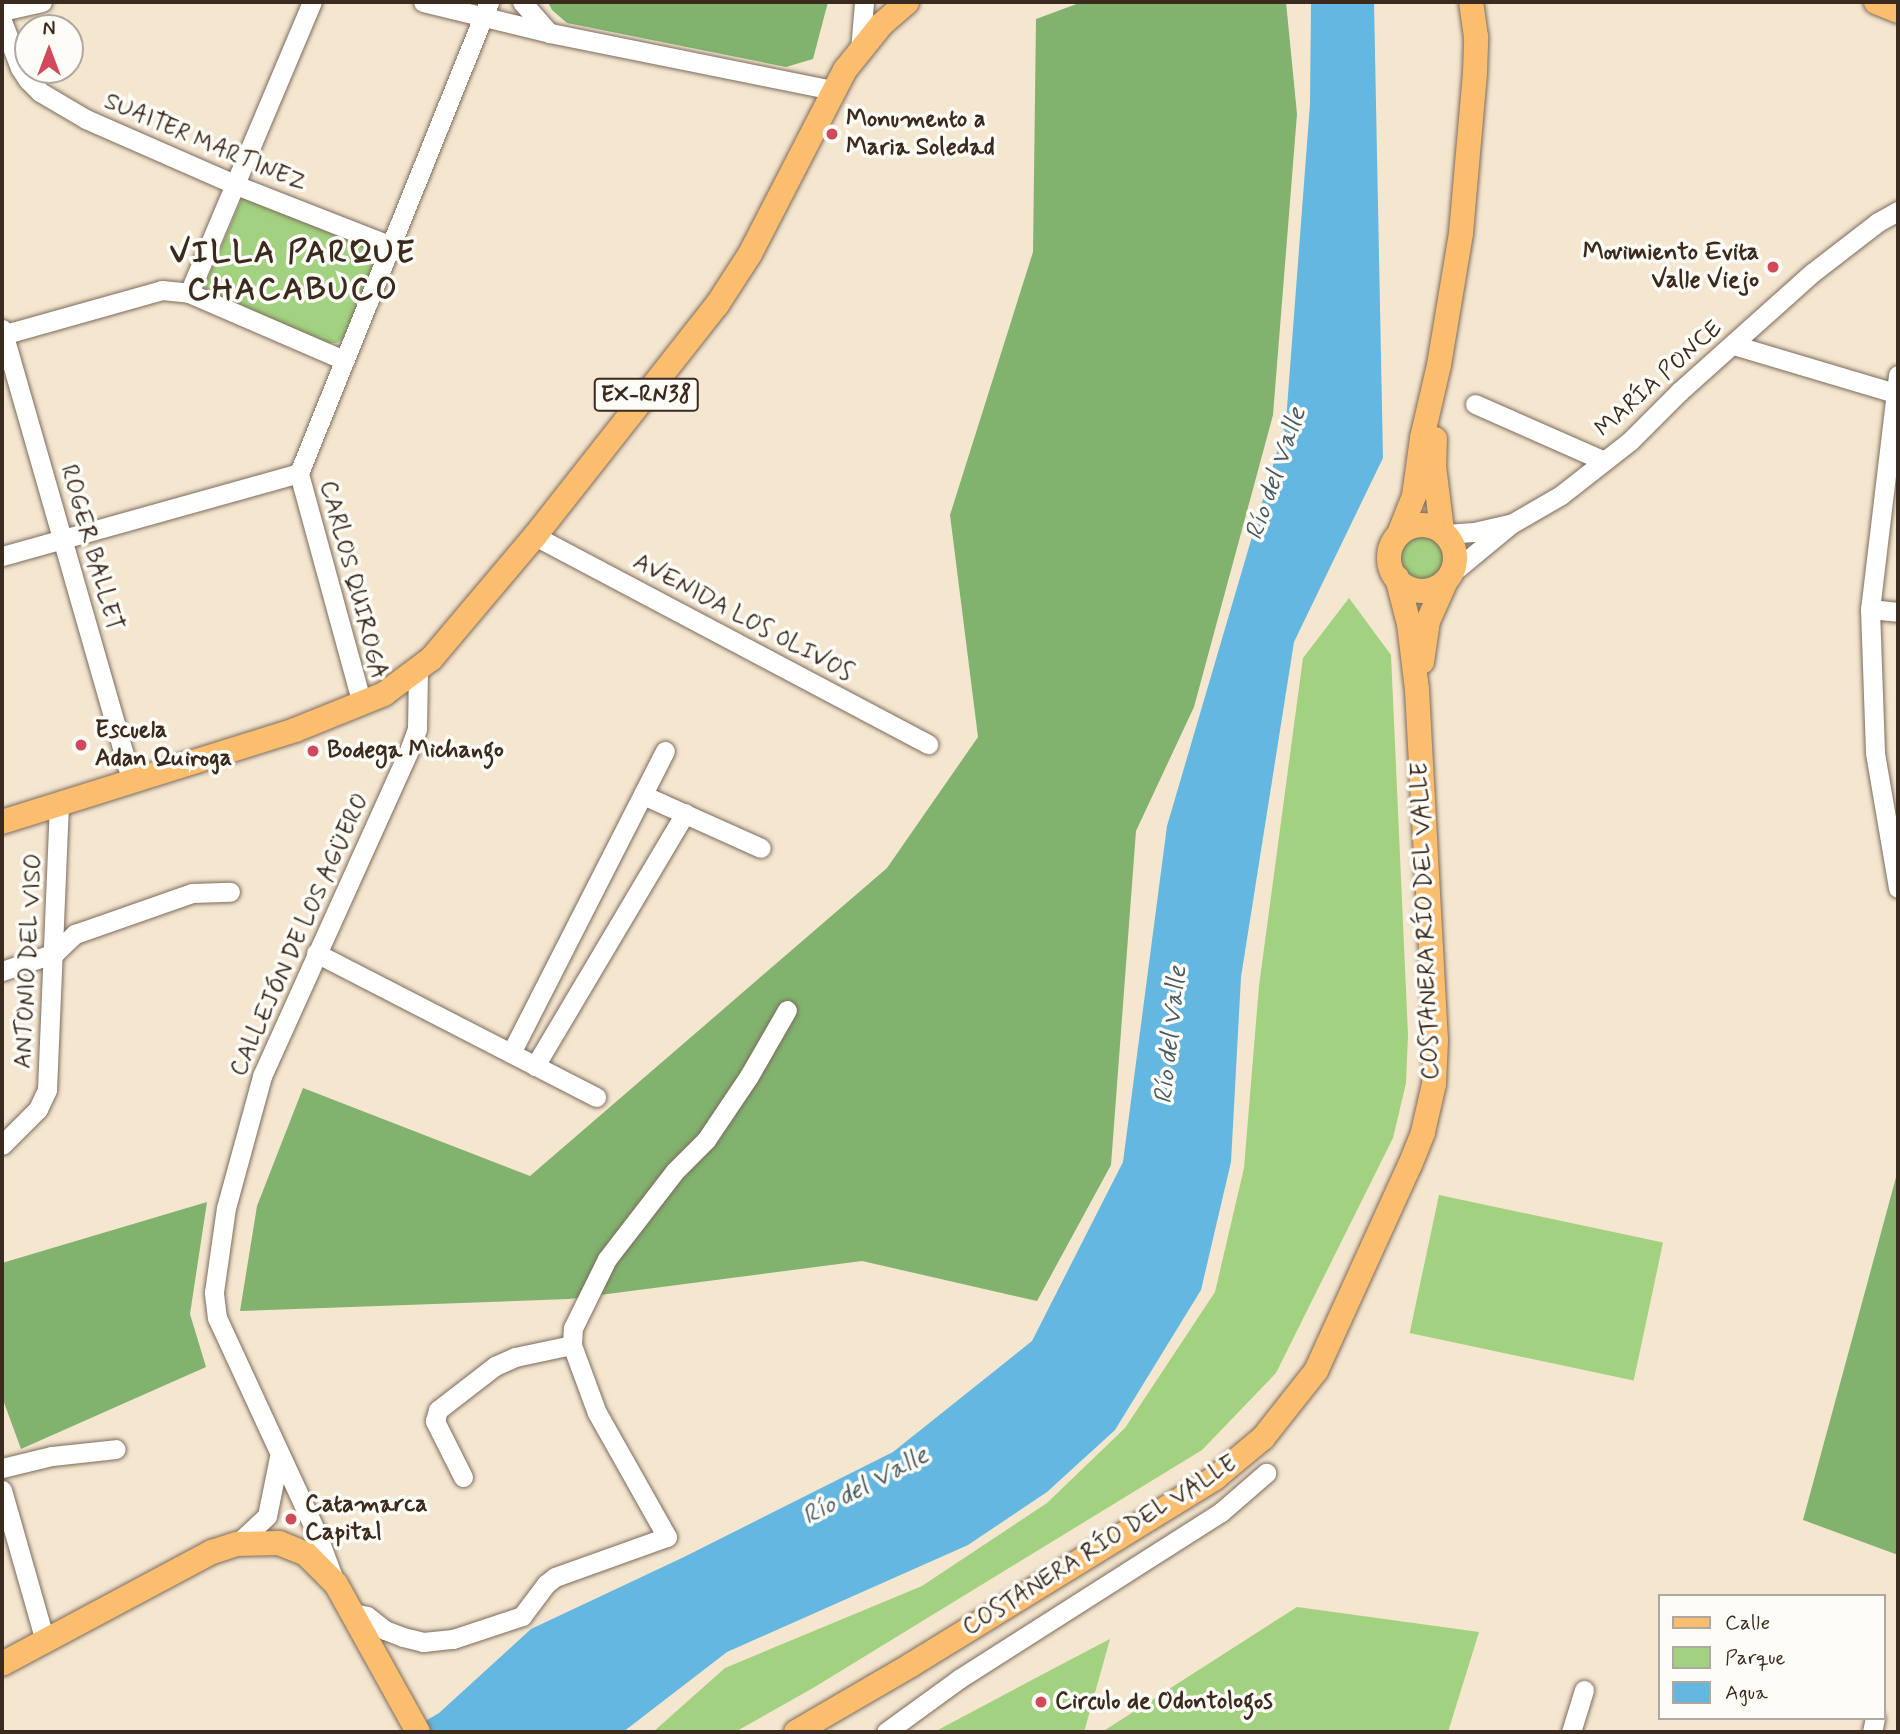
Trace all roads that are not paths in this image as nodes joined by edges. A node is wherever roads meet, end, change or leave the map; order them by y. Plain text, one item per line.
1 (42, 2) edge
2 (312, 2) edge
3 (423, 2) edge
4 (522, 2) edge
5 (864, 2) edge
6 (907, 2) edge
7 (1471, 2) edge
8 (1876, 2) edge
9 (486, 10) edge
10 (1898, 10) edge
11 (2, 11) edge
12 (2, 21) edge
13 (550, 33) junction
14 (860, 50) junction
15 (833, 90) junction
16 (236, 184) junction
17 (1898, 211) edge
18 (392, 246) junction
19 (189, 293) junction
20 (2, 333) edge
21 (1734, 345) junction
22 (344, 360) junction
23 (1437, 376) junction
24 (1897, 388) edge
25 (1475, 404) dead end
26 (1604, 461) junction
27 (299, 474) junction
28 (1511, 524) junction
29 (1443, 532) junction
30 (1399, 534) junction
31 (535, 536) junction
32 (62, 538) junction
33 (2, 556) edge
34 (1450, 576) junction
35 (1397, 578) junction
36 (1870, 609) junction
37 (1898, 612) edge
38 (418, 671) junction
39 (1418, 690) junction
40 (362, 704) junction
41 (928, 744) dead end
42 (665, 751) dead end
43 (132, 781) junction
44 (643, 795) junction
45 (59, 804) junction
46 (685, 813) junction
47 (2, 822) edge
48 (761, 848) dead end
49 (1898, 888) edge
50 (230, 892) dead end
51 (55, 953) junction
52 (316, 953) junction
53 (2, 971) edge
54 (787, 1010) dead end
55 (511, 1053) junction
56 (535, 1066) junction
57 (596, 1097) dead end
58 (2, 1145) edge
59 (572, 1345) junction
60 (116, 1449) dead end
61 (279, 1457) junction
62 (2, 1468) edge
63 (1266, 1474) dead end
64 (463, 1477) dead end
65 (2, 1490) edge
66 (237, 1544) junction
67 (336, 1584) junction
68 (352, 1613) junction
69 (45, 1641) junction
70 (2, 1664) edge
71 (1584, 1690) dead end
72 (418, 1732) edge
73 (796, 1732) edge
74 (886, 1732) edge
75 (1571, 1732) edge

1 - 11 street
2 - 16 street
3 - 9 street
4 - 13 street
5 - 14 street
6 - 14 main road, EX-RN38
7 - 23 main road
8 - 10 main road
9 - 13 street
9 - 18 street, CARLOS QUIROGA
12 - 16 street, SUAITER MARTINEZ
13 - 15 street
14 - 15 main road, EX-RN38
15 - 31 main road, EX-RN38
16 - 18 street, SUAITER MARTINEZ
16 - 19 street
17 - 21 street, MARÍA PONCE
18 - 22 street, CARLOS QUIROGA
19 - 20 street
19 - 22 street
20 - 32 street, ROGER BALLET
21 - 24 street
21 - 26 street, MARÍA PONCE
22 - 27 street, CARLOS QUIROGA
23 - 29 main road
23 - 30 main road
24 - 36 street
25 - 26 street
26 - 28 street, MARÍA PONCE
27 - 32 street
27 - 40 street, CARLOS QUIROGA
28 - 29 street, MARÍA PONCE
28 - 34 street, MARÍA PONCE
29 - 30 main road
29 - 34 main road
30 - 35 main road
31 - 38 main road, EX-RN38
31 - 41 street, AVENIDA LOS OLIVOS
32 - 33 street
32 - 43 street, ROGER BALLET
34 - 35 main road
34 - 39 main road, COSTANERA RÍO DEL VALLE
35 - 39 main road, COSTANERA RÍO DEL VALLE
36 - 37 street
36 - 49 street
38 - 40 main road, EX-RN38
38 - 52 street, CALLEJÓN DE LOS AGÜERO
39 - 73 main road, COSTANERA RÍO DEL VALLE
40 - 43 main road, EX-RN38
42 - 44 street
43 - 45 main road, EX-RN38
44 - 46 street
44 - 55 street
45 - 47 main road, EX-RN38
45 - 51 street, ANTONIO DEL VISO
46 - 48 street
46 - 56 street
50 - 51 street
51 - 53 street
51 - 58 street, ANTONIO DEL VISO
52 - 55 street
52 - 61 street, CALLEJÓN DE LOS AGÜERO
54 - 59 street
55 - 56 street
56 - 57 street
59 - 64 street
59 - 68 street
60 - 62 street
61 - 66 street
61 - 67 street, CALLEJÓN DE LOS AGÜERO
63 - 74 street
65 - 69 street
66 - 67 main road
66 - 69 main road
67 - 68 main road
68 - 72 main road
69 - 70 main road
71 - 75 street

